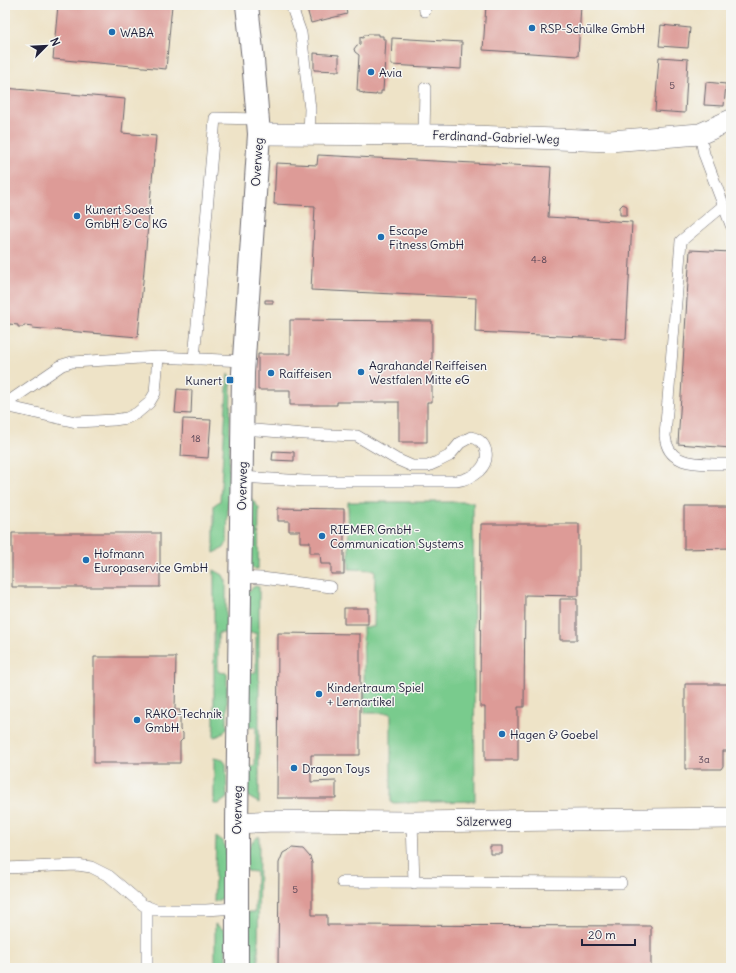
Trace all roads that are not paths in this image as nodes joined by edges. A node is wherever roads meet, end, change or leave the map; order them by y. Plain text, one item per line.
1 (247, 5) edge
2 (291, 5) edge
3 (425, 88) dead end
4 (731, 120) edge
5 (258, 126) junction
6 (700, 134) junction
7 (309, 135) junction
8 (424, 135) junction
9 (723, 206) junction
10 (731, 225) edge
11 (158, 357) junction
12 (194, 359) junction
13 (244, 361) junction
14 (5, 405) edge
15 (242, 429) junction
16 (731, 464) edge
17 (242, 477) junction
18 (240, 577) junction
19 (331, 587) dead end
20 (731, 818) edge
21 (412, 822) junction
22 (237, 823) junction
23 (5, 868) edge
24 (342, 882) dead end
25 (414, 883) junction
26 (621, 883) dead end
27 (147, 906) junction
28 (237, 908) junction
29 (146, 968) edge
30 (237, 968) edge

1 - 5 street, Overweg
2 - 7 lane
3 - 8 lane
4 - 6 street, Ferdinand-Gabriel-Weg
5 - 7 street, Ferdinand-Gabriel-Weg
5 - 12 lane
5 - 13 street, Overweg
6 - 8 street, Ferdinand-Gabriel-Weg
6 - 9 lane
7 - 8 street, Ferdinand-Gabriel-Weg
9 - 10 lane
9 - 16 lane
11 - 12 lane
11 - 14 lane
11 - 14 lane
12 - 13 lane
13 - 15 street, Overweg
15 - 17 street, Overweg
15 - 17 lane
17 - 18 street, Overweg
18 - 19 lane
18 - 22 street, Overweg
20 - 21 street, Sälzerweg
21 - 22 street, Sälzerweg
21 - 25 lane
22 - 28 street, Overweg
23 - 27 lane
24 - 25 lane
25 - 26 lane
27 - 28 lane
27 - 29 lane
28 - 30 street, Overweg

